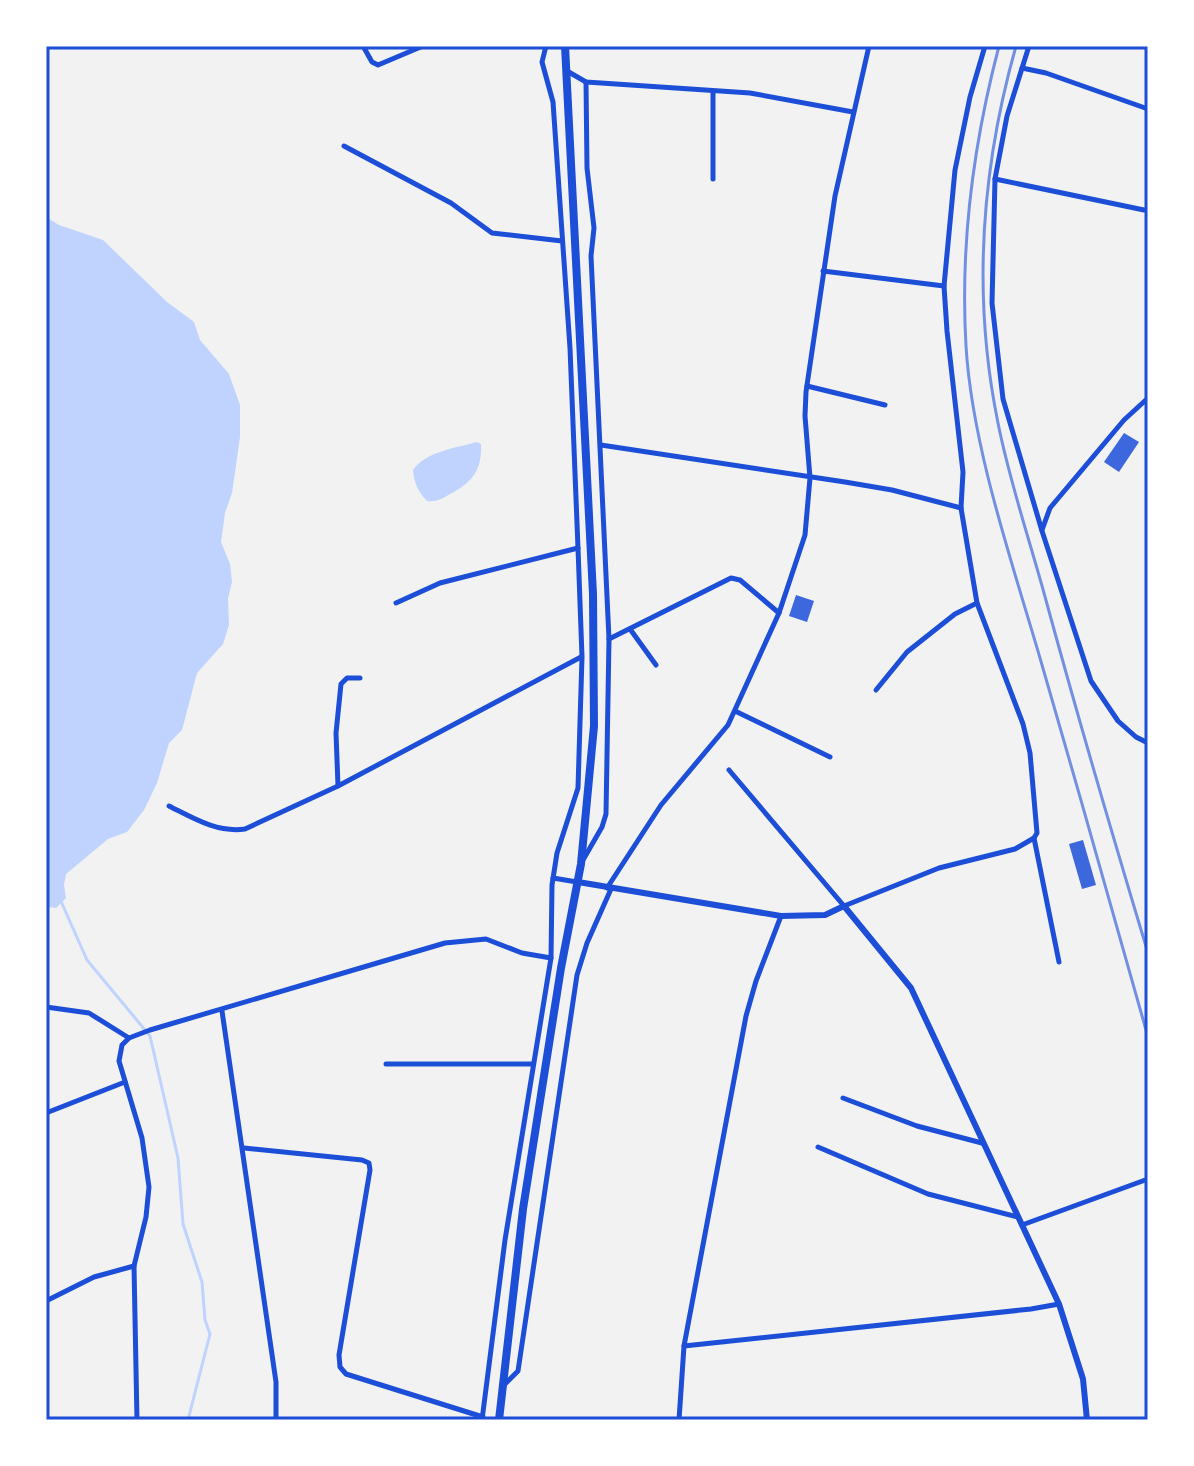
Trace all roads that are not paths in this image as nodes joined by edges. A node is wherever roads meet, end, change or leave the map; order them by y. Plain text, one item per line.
1 (363, 46) edge
2 (423, 46) edge
3 (546, 46) edge
4 (565, 46) edge
5 (869, 46) edge
6 (985, 46) edge
7 (1029, 46) edge
8 (1022, 68) junction
9 (566, 70) junction
10 (586, 82) junction
11 (713, 91) junction
12 (1148, 109) edge
13 (853, 112) junction
14 (344, 146) dead end
15 (713, 179) dead end
16 (995, 179) junction
17 (1144, 210) dead end
18 (562, 241) junction
19 (823, 271) junction
20 (944, 286) junction
21 (807, 386) junction
22 (1148, 398) edge
23 (885, 405) dead end
24 (601, 445) junction
25 (810, 478) junction
26 (961, 508) junction
27 (1042, 531) junction
28 (578, 548) junction
29 (396, 603) dead end
30 (977, 603) junction
31 (779, 613) junction
32 (630, 629) junction
33 (609, 639) junction
34 (582, 657) junction
35 (656, 665) dead end
36 (360, 678) dead end
37 (876, 690) dead end
38 (735, 711) junction
39 (1148, 743) edge
40 (830, 757) dead end
41 (729, 770) dead end
42 (338, 786) junction
43 (169, 806) dead end
44 (1034, 838) junction
45 (581, 864) junction
46 (553, 878) junction
47 (578, 882) junction
48 (609, 889) junction
49 (844, 906) junction
50 (781, 916) junction
51 (551, 958) junction
52 (1059, 962) dead end
53 (46, 1007) edge
54 (222, 1011) junction
55 (129, 1038) junction
56 (386, 1064) dead end
57 (533, 1064) junction
58 (125, 1082) junction
59 (843, 1098) dead end
60 (46, 1113) edge
61 (982, 1143) junction
62 (818, 1147) dead end
63 (244, 1148) junction
64 (1148, 1179) edge
65 (1018, 1217) junction
66 (1022, 1225) junction
67 (134, 1266) junction
68 (46, 1301) edge
69 (1059, 1304) junction
70 (684, 1346) junction
71 (503, 1386) junction
72 (482, 1419) edge
73 (137, 1420) edge
74 (276, 1420) edge
75 (499, 1420) edge
76 (679, 1420) edge
77 (1087, 1420) edge

1 - 2 street
3 - 18 street
4 - 9 highway
5 - 13 street
6 - 20 street
7 - 8 street
8 - 12 street
8 - 16 street
9 - 10 street
9 - 45 highway
10 - 11 street
10 - 24 street
11 - 13 street
11 - 15 street
13 - 19 street
14 - 18 street
16 - 17 street
16 - 27 street
18 - 28 street
19 - 20 street
19 - 21 street
20 - 26 street
21 - 23 street
21 - 25 street
22 - 27 street
24 - 25 street
24 - 33 street
25 - 26 street
25 - 31 street
26 - 30 street
27 - 39 street
28 - 29 street
28 - 34 street
30 - 37 street
30 - 44 street
31 - 32 street
31 - 38 street
32 - 33 street
32 - 35 street
33 - 45 street
34 - 42 street
34 - 46 street
36 - 42 street
38 - 40 street
38 - 48 street
41 - 49 street
42 - 43 street
44 - 49 street
44 - 52 street
45 - 47 highway
46 - 47 street
46 - 51 street
47 - 48 street
47 - 71 highway
48 - 50 street
48 - 71 street
49 - 50 street
49 - 61 street
50 - 70 street
51 - 54 street
51 - 57 street
53 - 55 street
54 - 55 street
54 - 63 street
55 - 58 street
56 - 57 street
57 - 72 street
58 - 60 street
58 - 67 street
59 - 61 street
61 - 65 street
62 - 65 street
63 - 72 street
63 - 74 street
64 - 66 street
65 - 66 street
66 - 69 street
67 - 68 street
67 - 73 street
69 - 70 street
69 - 77 street
70 - 76 street
71 - 75 highway

